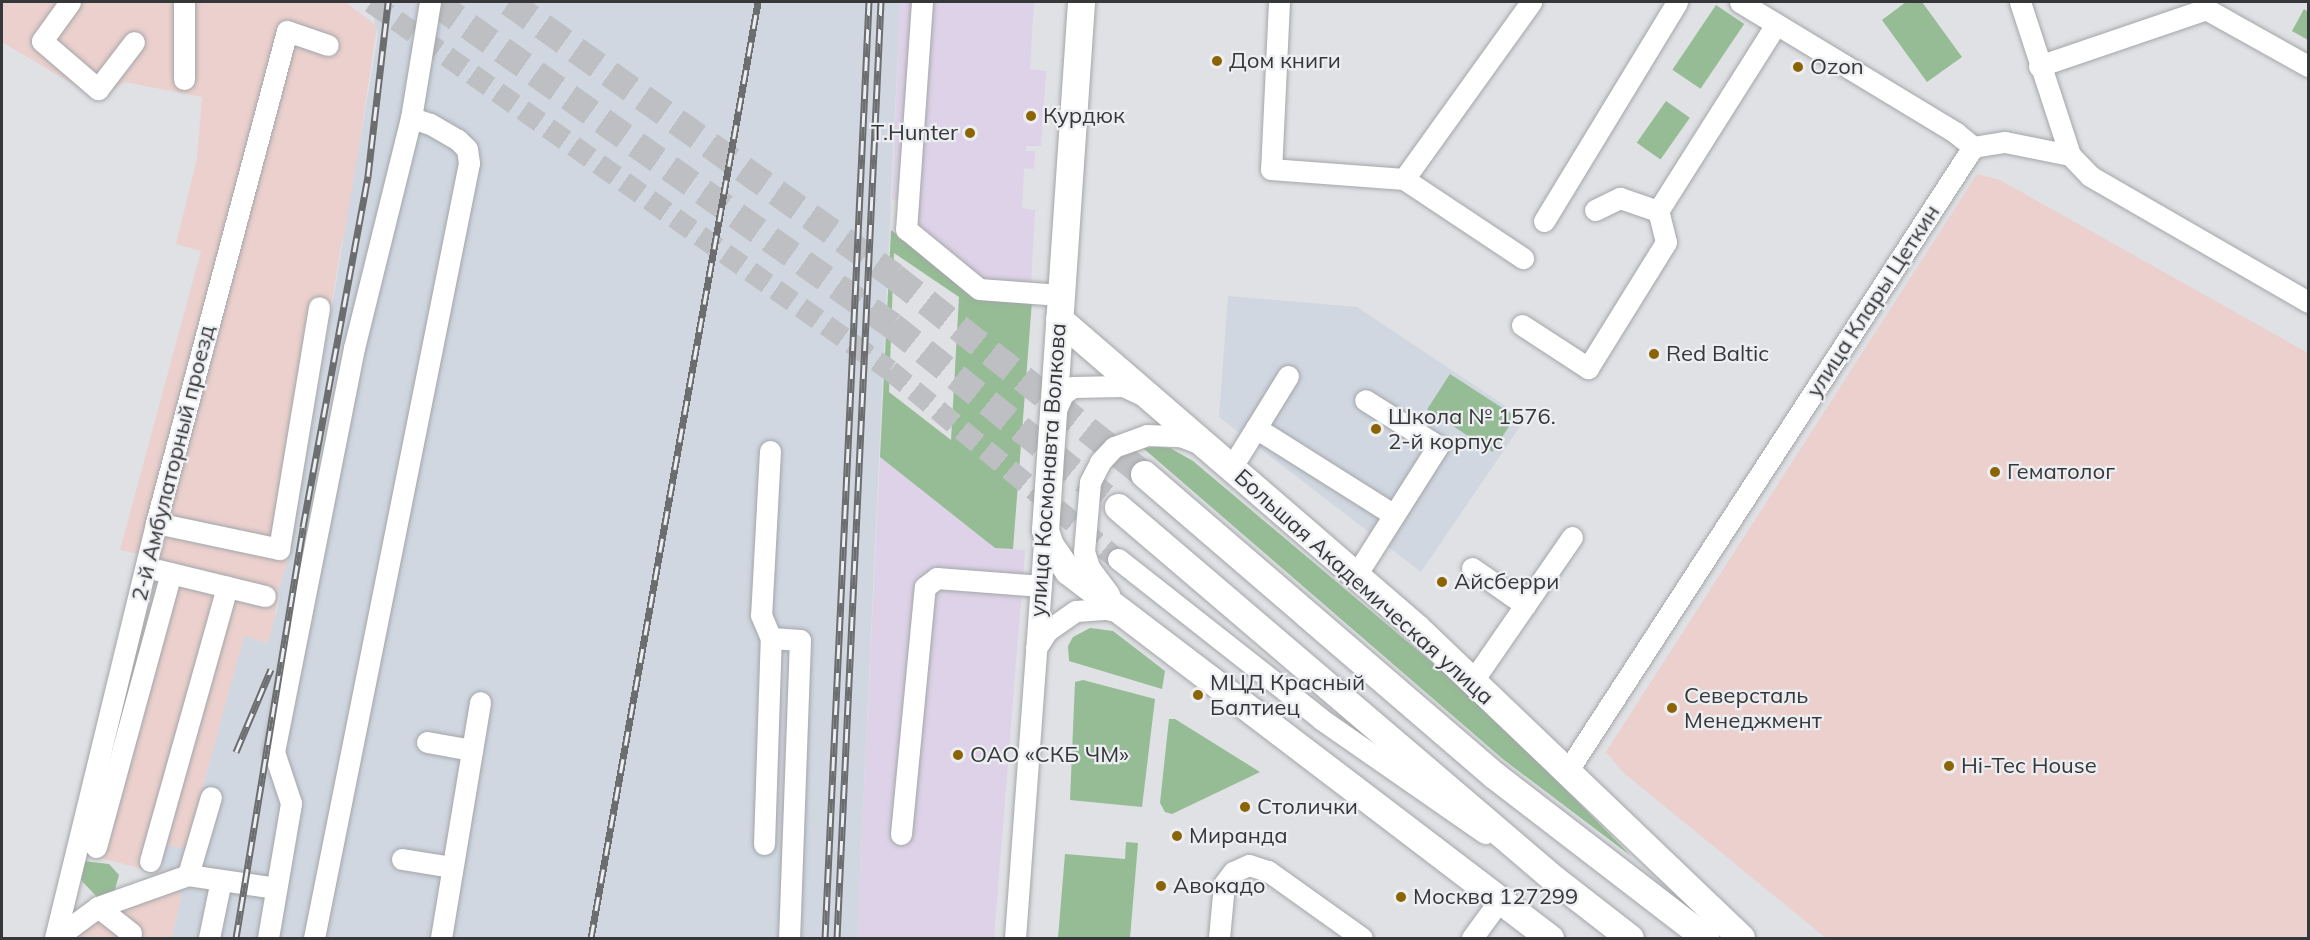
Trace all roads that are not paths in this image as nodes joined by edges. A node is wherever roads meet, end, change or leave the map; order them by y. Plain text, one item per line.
1 (70, 2) edge
2 (184, 2) edge
3 (430, 2) edge
4 (922, 2) edge
5 (1081, 2) edge
6 (1279, 2) edge
7 (1531, 2) edge
8 (1677, 2) edge
9 (1740, 2) edge
10 (2020, 2) edge
11 (2226, 2) edge
12 (2206, 9) junction
13 (1776, 24) junction
14 (134, 42) dead end
15 (328, 45) dead end
16 (2039, 66) junction
17 (2308, 66) edge
18 (184, 79) dead end
19 (411, 118) junction
20 (1973, 147) junction
21 (2070, 155) junction
22 (1404, 179) junction
23 (1595, 210) dead end
24 (1658, 211) junction
25 (1545, 221) dead end
26 (1523, 258) dead end
27 (2308, 302) edge
28 (319, 307) dead end
29 (1059, 307) junction
30 (1522, 325) dead end
31 (1288, 376) dead end
32 (1143, 396) junction
33 (1365, 400) dead end
34 (1051, 423) junction
35 (1256, 428) junction
36 (1206, 447) junction
37 (770, 451) dead end
38 (1231, 468) junction
39 (1144, 474) tunnel mouth
40 (1118, 507) tunnel mouth
41 (1394, 515) junction
42 (156, 523) junction
43 (1045, 530) junction
44 (1572, 537) dead end
45 (1118, 559) tunnel mouth
46 (147, 562) junction
47 (1472, 568) dead end
48 (171, 573) junction
49 (1356, 575) junction
50 (1041, 586) junction
51 (227, 587) junction
52 (265, 596) dead end
53 (1525, 605) junction
54 (1130, 615) junction
55 (771, 638) junction
56 (1036, 648) junction
57 (1473, 682) junction
58 (480, 702) dead end
59 (427, 742) dead end
60 (472, 750) junction
61 (1566, 773) junction
62 (211, 797) dead end
63 (901, 834) dead end
64 (764, 844) dead end
65 (96, 847) dead end
66 (402, 859) dead end
67 (150, 861) dead end
68 (452, 867) junction
69 (188, 875) junction
70 (1554, 879) junction
71 (221, 880) junction
72 (276, 888) junction
73 (1498, 902) junction
74 (98, 907) junction
75 (1590, 907) junction
76 (131, 933) dead end
77 (55, 939) edge
78 (209, 939) edge
79 (268, 939) edge
80 (314, 939) edge
81 (441, 939) edge
82 (789, 939) edge
83 (1015, 939) edge
84 (1219, 939) edge
85 (1362, 939) edge
86 (1472, 939) edge
87 (1550, 939) edge
88 (1596, 939) edge
89 (1630, 939) edge
90 (1706, 939) edge
91 (1741, 939) edge

1 - 14 street
2 - 18 street
3 - 19 street
4 - 29 street
5 - 29 main road, улица Космонавта Волкова
6 - 22 street
7 - 22 street
8 - 25 street
9 - 13 street
10 - 16 street
11 - 12 street
12 - 16 street
12 - 17 street
13 - 20 street
13 - 24 street
15 - 42 street, 2-й Амбулаторный проезд
16 - 21 street
19 - 72 street
19 - 80 street
20 - 21 street
20 - 61 street, улица Клары Цеткин
21 - 27 street
22 - 26 street
23 - 24 street
24 - 30 street
28 - 42 street
29 - 32 main road, Большая Академическая улица
29 - 34 main road, улица Космонавта Волкова
31 - 35 street
32 - 34 street
32 - 36 main road, Большая Академическая улица
33 - 41 street
34 - 43 main road, улица Космонавта Волкова
35 - 38 street
35 - 41 street
36 - 38 main road, Большая Академическая улица
36 - 54 street
37 - 55 street
38 - 49 main road, Большая Академическая улица
39 - 90 main road
40 - 70 main road
41 - 49 street
42 - 46 street, 2-й Амбулаторный проезд
43 - 50 street, улица Космонавта Волкова
43 - 54 main road
44 - 53 street
45 - 70 street
46 - 48 street
46 - 77 street, 2-й Амбулаторный проезд
47 - 53 street
48 - 51 street
48 - 65 street
49 - 57 main road, Большая Академическая улица
50 - 56 street, улица Космонавта Волкова
50 - 63 street
51 - 52 street
51 - 67 street
53 - 57 street
54 - 56 street
54 - 73 main road
55 - 64 street
55 - 82 street
56 - 83 street, улица Космонавта Волкова
57 - 61 main road, Большая Академическая улица
58 - 60 street
59 - 60 street
60 - 68 street
61 - 91 main road, Большая Академическая улица
62 - 69 street
66 - 68 street
68 - 81 street
69 - 71 street
69 - 74 street
70 - 75 main road
71 - 72 street
71 - 78 street
72 - 79 street
73 - 86 street
73 - 87 main road
74 - 76 street
74 - 77 street
75 - 88 main road
75 - 89 main road
84 - 85 street

